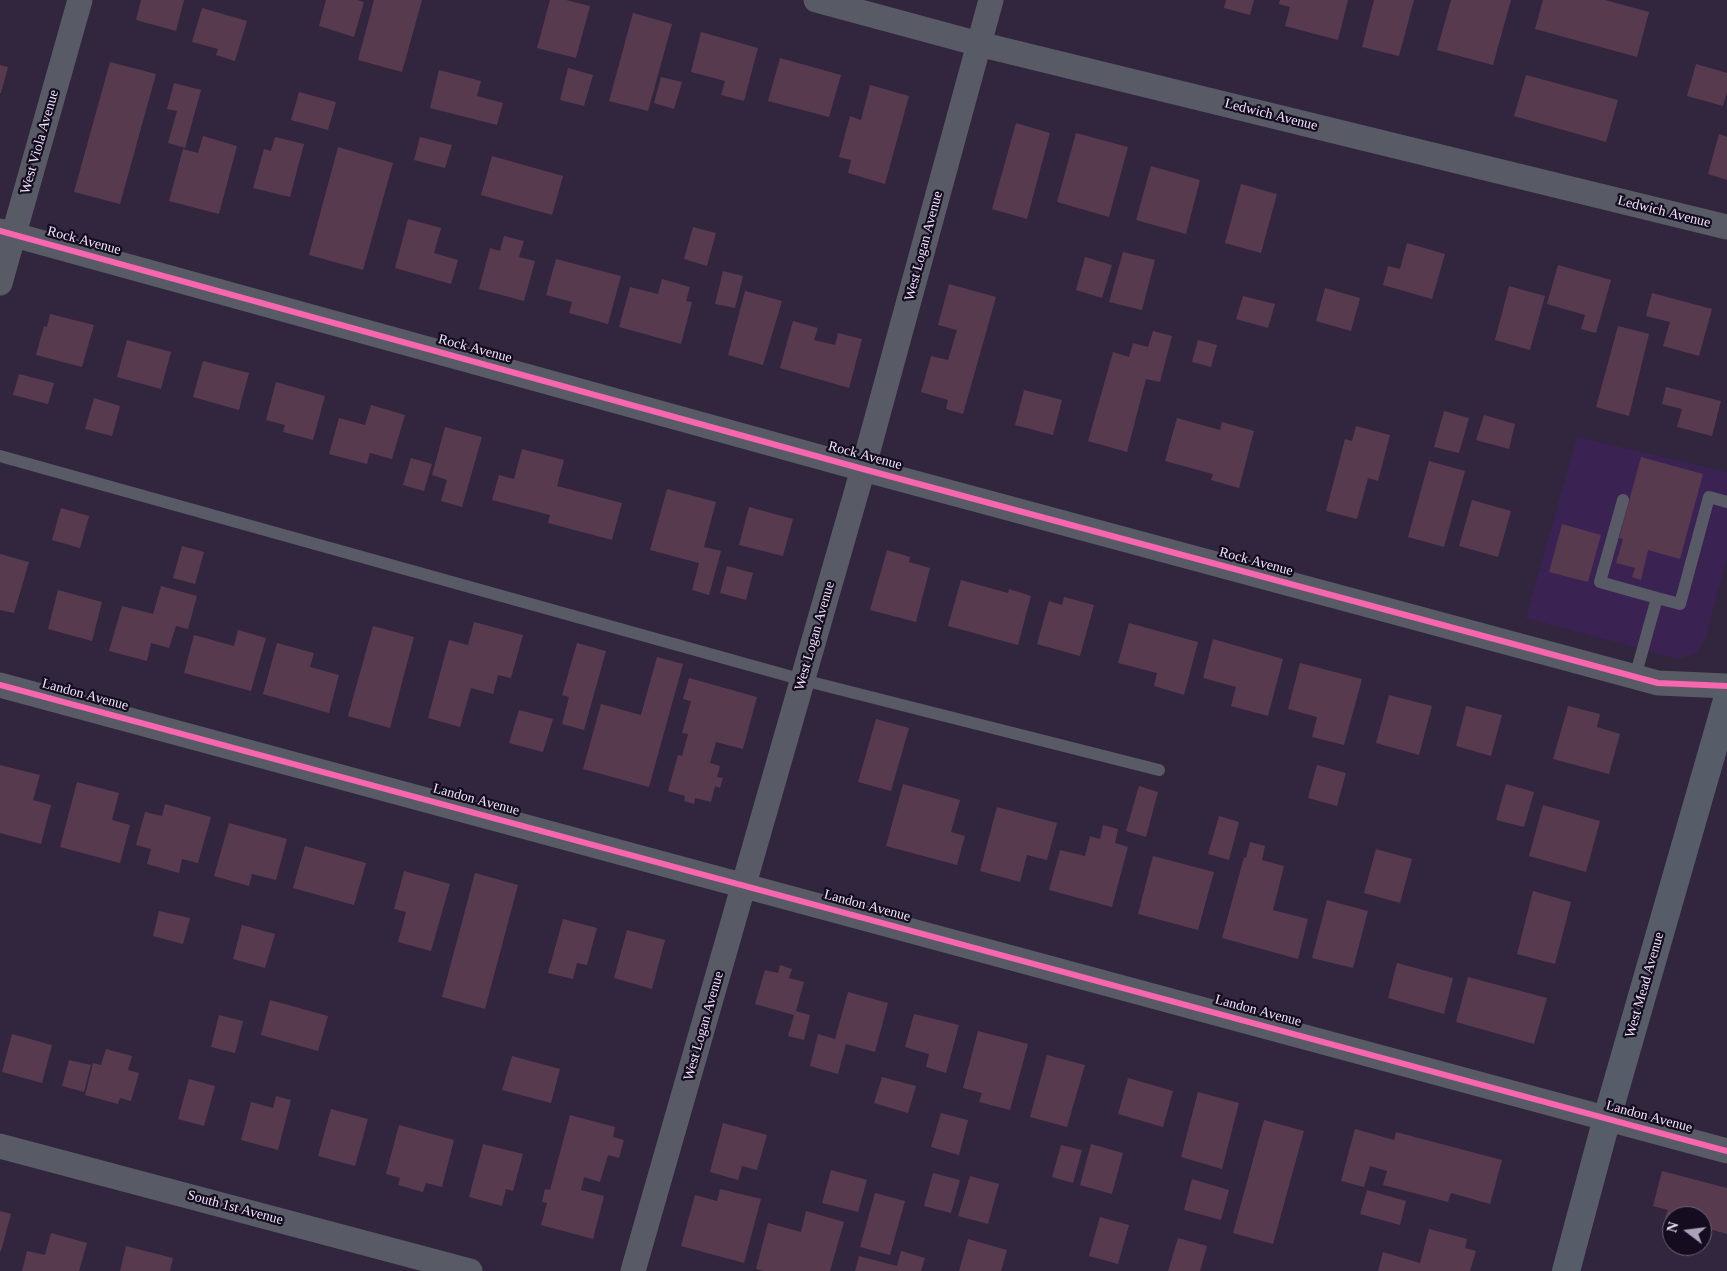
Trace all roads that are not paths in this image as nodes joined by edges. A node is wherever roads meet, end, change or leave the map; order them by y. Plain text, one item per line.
1 (80, 0) edge
2 (816, 0) edge
3 (991, 0) edge
4 (979, 44) junction
5 (1727, 227) edge
6 (7, 233) edge
7 (0, 283) edge
8 (0, 456) edge
9 (863, 468) junction
10 (1623, 500) dead end
11 (1727, 502) edge
12 (1657, 598) junction
13 (1635, 677) junction
14 (803, 680) junction
15 (0, 685) edge
16 (1727, 686) edge
17 (1727, 700) edge
18 (1159, 770) dead end
19 (744, 886) junction
20 (1606, 1118) junction
21 (0, 1146) edge
22 (1727, 1150) edge
23 (470, 1271) edge
24 (633, 1271) edge
25 (1566, 1271) edge

1 - 6 street, West Viola Avenue
2 - 4 street, Ledwich Avenue
3 - 4 street, West Logan Avenue
4 - 5 street, Ledwich Avenue
4 - 9 street, West Logan Avenue
6 - 7 street, West Viola Avenue
6 - 9 street, Rock Avenue
8 - 14 lane
9 - 13 street, Rock Avenue
9 - 14 street, West Logan Avenue
10 - 12 lane
11 - 12 lane
12 - 13 lane
13 - 16 street, Rock Avenue
14 - 18 lane
14 - 19 street, West Logan Avenue
15 - 19 street, Landon Avenue
17 - 20 street, West Mead Avenue
19 - 20 street, Landon Avenue
19 - 24 street, West Logan Avenue
20 - 22 street, Landon Avenue
20 - 25 street, West Mead Avenue
21 - 23 street, South 1st Avenue

